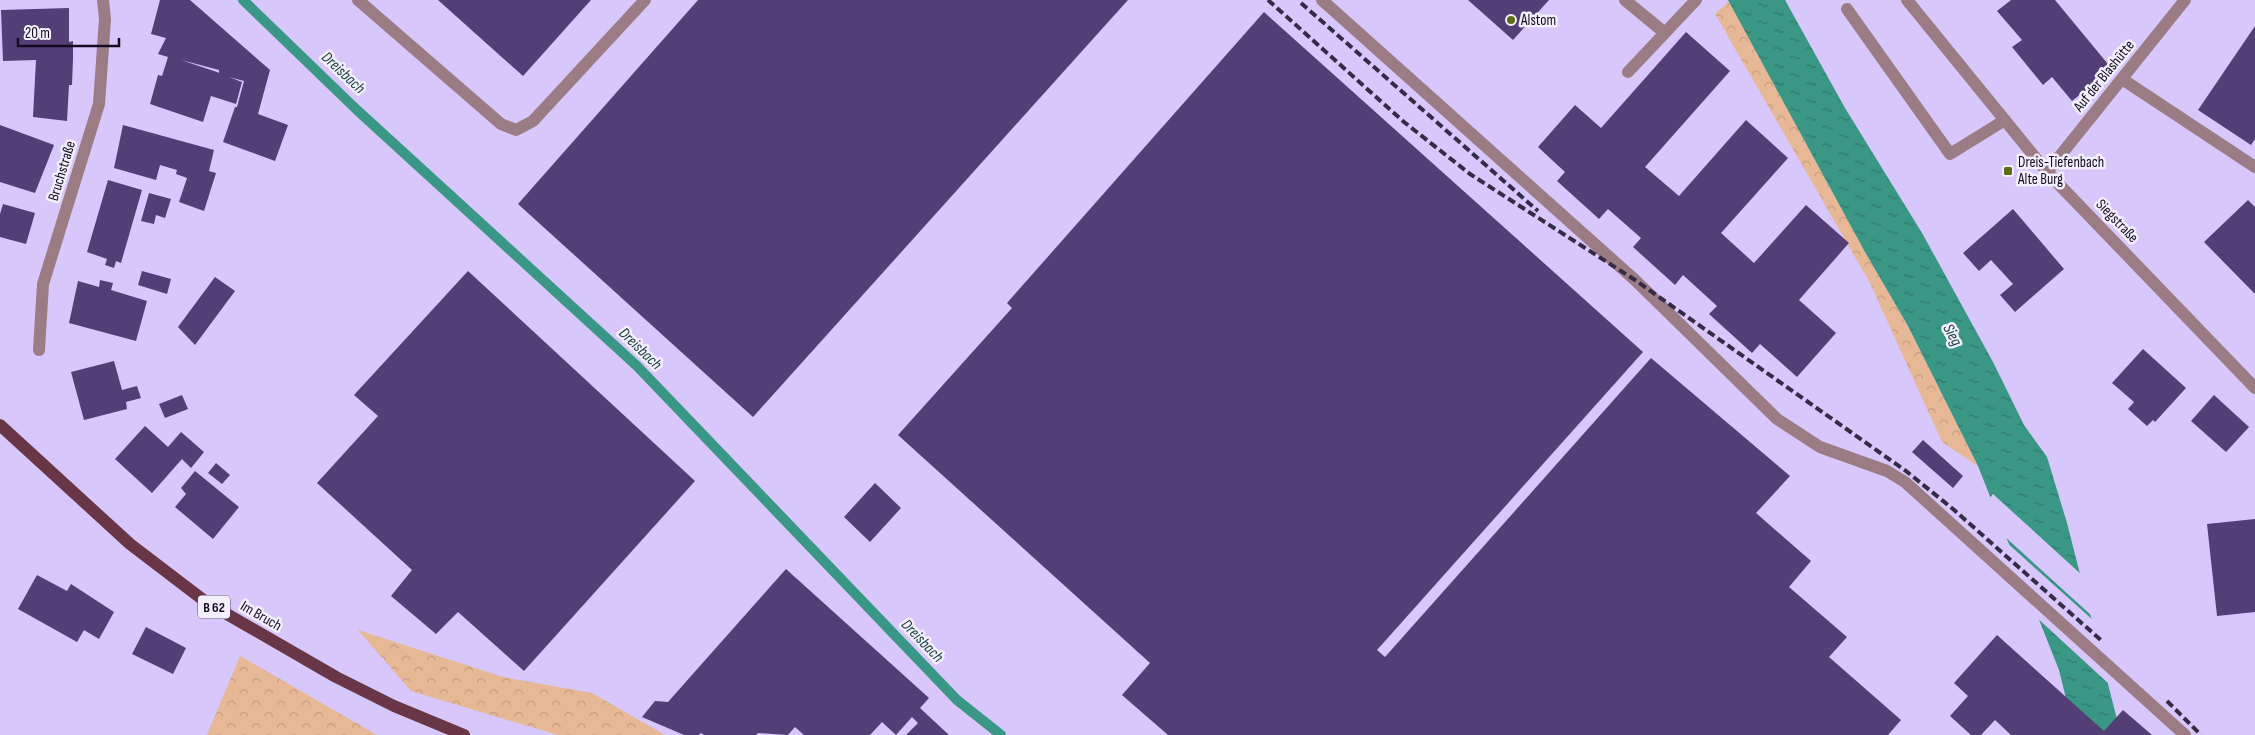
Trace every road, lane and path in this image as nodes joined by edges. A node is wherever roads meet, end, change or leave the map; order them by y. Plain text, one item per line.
1 (103, 0) edge
2 (358, 0) edge
3 (645, 0) edge
4 (1322, 0) edge
5 (1625, 0) edge
6 (1907, 0) edge
7 (2185, 0) edge
8 (1694, 3) edge
9 (1847, 9) dead end
10 (1665, 33) junction
11 (1628, 72) dead end
12 (2122, 78) junction
13 (2005, 120) junction
14 (2255, 168) edge
15 (2048, 172) junction
16 (39, 350) dead end
17 (2255, 388) edge
18 (0, 425) edge
19 (464, 735) edge
20 (2185, 735) edge

1 - 16 street, Bruchstraße
2 - 3 street
4 - 20 street
5 - 10 street
6 - 13 street, Siegstraße
7 - 12 street, Auf der Blashütte
8 - 10 street
9 - 13 street
10 - 11 street
12 - 14 street
12 - 15 street, Auf der Blashütte
13 - 15 street, Siegstraße
15 - 17 street, Siegstraße
18 - 19 main road, Im Bruch / B 62

